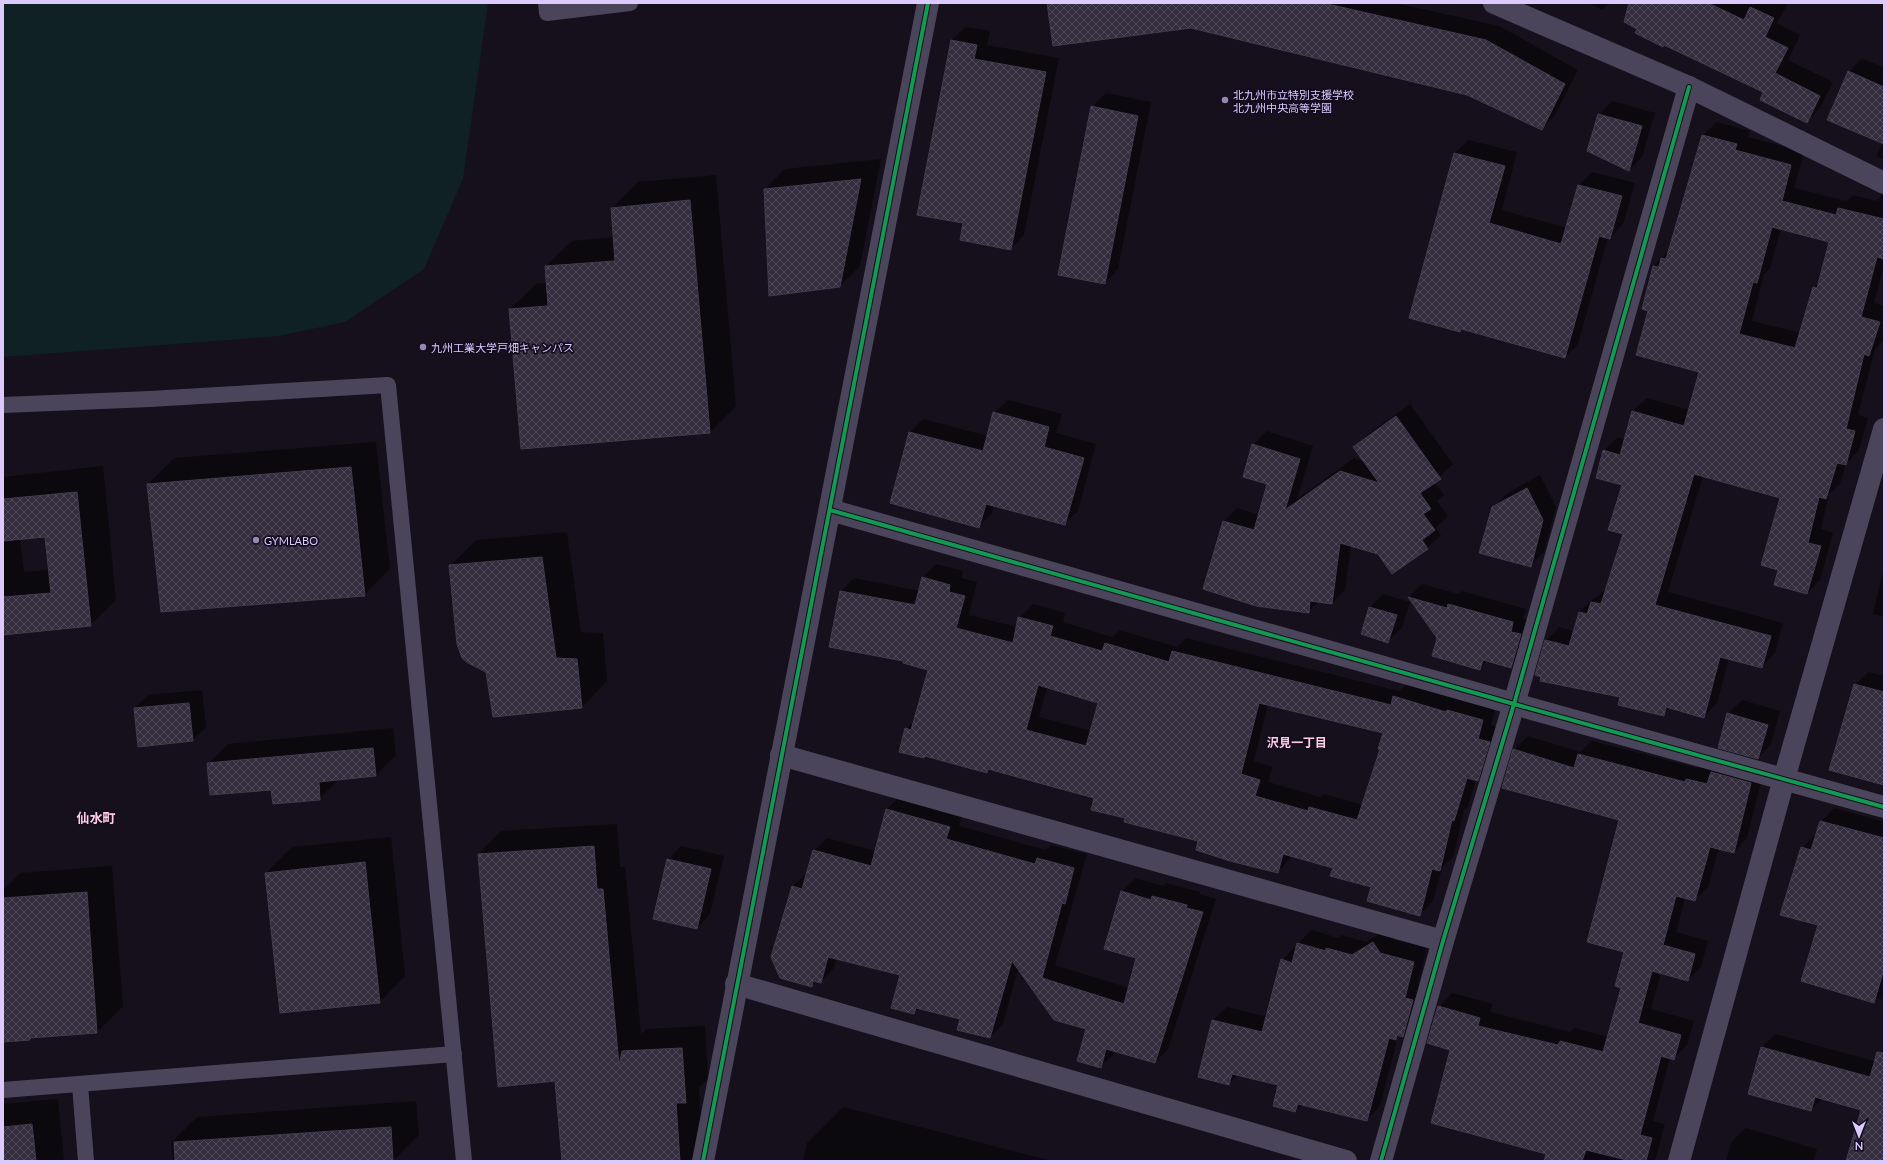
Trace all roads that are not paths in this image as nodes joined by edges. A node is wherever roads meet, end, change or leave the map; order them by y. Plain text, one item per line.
1 (546, 3) edge
2 (630, 3) edge
3 (928, 3) edge
4 (1494, 3) edge
5 (1689, 87) junction
6 (1884, 183) edge
7 (3, 405) edge
8 (1884, 429) edge
9 (830, 510) junction
10 (1514, 704) junction
11 (781, 755) junction
12 (1784, 779) junction
13 (1884, 807) edge
14 (1443, 941) junction
15 (736, 984) junction
16 (454, 1054) junction
17 (80, 1085) junction
18 (3, 1090) edge
19 (86, 1161) edge
20 (464, 1161) edge
21 (703, 1161) edge
22 (1346, 1161) edge
23 (1381, 1161) edge
24 (1679, 1161) edge

1 - 2 lane
3 - 9 street
4 - 5 street
5 - 6 street
5 - 10 street
7 - 16 lane
8 - 12 street
9 - 10 street
9 - 11 street
10 - 12 street
10 - 14 street
11 - 14 street
11 - 15 street
12 - 13 street
12 - 24 street
14 - 23 street
15 - 21 street
15 - 22 street
16 - 17 lane
16 - 20 lane
17 - 18 lane
17 - 19 lane

